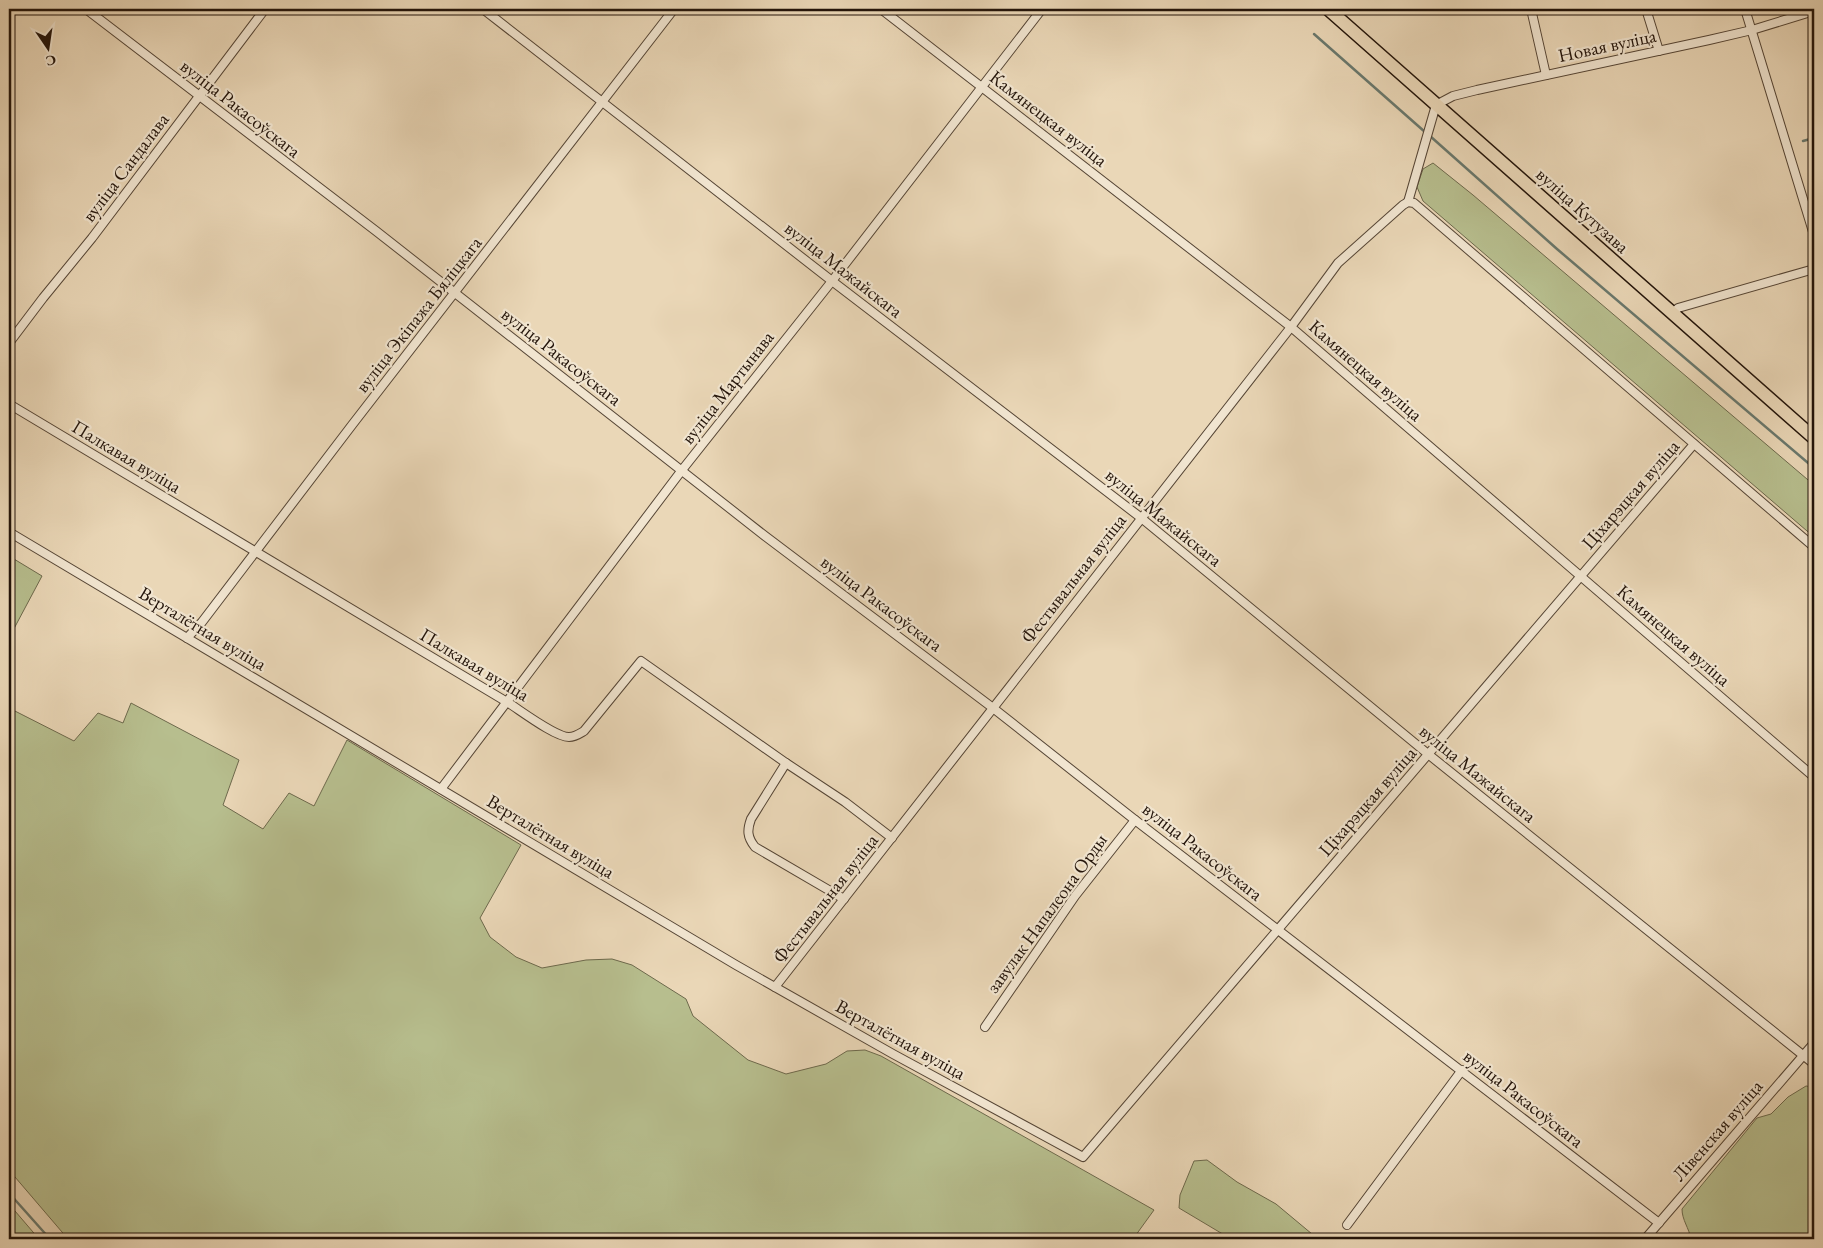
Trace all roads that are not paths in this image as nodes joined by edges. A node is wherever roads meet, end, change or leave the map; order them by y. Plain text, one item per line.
1 (86, 9) edge
2 (265, 9) edge
3 (483, 9) edge
4 (674, 9) edge
5 (881, 9) edge
6 (1042, 9) edge
7 (1328, 9) edge
8 (1531, 9) edge
9 (1646, 9) edge
10 (1745, 9) edge
11 (1814, 11) edge
12 (1752, 30) junction
13 (1659, 51) junction
14 (1546, 75) junction
15 (982, 86) junction
16 (199, 96) junction
17 (603, 102) junction
18 (1436, 105) junction
19 (1411, 202) junction
20 (1814, 235) edge
21 (1814, 269) edge
22 (832, 281) junction
23 (456, 293) junction
24 (1672, 314) junction
25 (1291, 327) junction
26 (9, 344) edge
27 (9, 404) edge
28 (1814, 438) edge
29 (1694, 444) junction
30 (682, 470) junction
31 (1140, 518) junction
32 (9, 532) edge
33 (1814, 547) edge
34 (256, 551) junction
35 (1581, 576) junction
36 (187, 638) junction
37 (507, 702) junction
38 (994, 708) junction
39 (1428, 754) junction
40 (786, 763) junction
41 (1814, 777) edge
42 (441, 789) junction
43 (1135, 820) junction
44 (892, 838) junction
45 (844, 900) junction
46 (1278, 930) junction
47 (775, 987) junction
48 (985, 1027) dead end
49 (1814, 1042) edge
50 (1803, 1055) junction
51 (1814, 1064) edge
52 (1462, 1070) junction
53 (1083, 1157) joint
54 (1659, 1223) junction
55 (1348, 1225) dead end
56 (1645, 1239) edge

1 - 16 street, вуліца Ракасоўскага
2 - 16 street, вуліца Сандалава
3 - 17 street, вуліца Мажайскага
4 - 17 street, вуліца Экіпажа Бяліцкага
5 - 15 street, Камянецкая вуліца
6 - 15 street, вуліца Мартынава
7 - 18 main road, вуліца Кутузава
8 - 14 street
9 - 13 street
10 - 12 street
11 - 12 street, Новая вуліца
12 - 13 street, Новая вуліца
12 - 20 street
13 - 14 street, Новая вуліца
14 - 18 street, Новая вуліца
15 - 22 street, вуліца Мартынава
15 - 25 street, Камянецкая вуліца
16 - 23 street, вуліца Ракасоўскага
16 - 26 street, вуліца Сандалава
17 - 22 street, вуліца Мажайскага
17 - 23 street, вуліца Экіпажа Бяліцкага
18 - 19 street
18 - 24 main road, вуліца Кутузава
19 - 25 street, Фестывальная вуліца
19 - 29 street
21 - 24 street
22 - 30 street, вуліца Мартынава
22 - 31 street, вуліца Мажайскага
23 - 30 street, вуліца Ракасоўскага
23 - 34 street, вуліца Экіпажа Бяліцкага
24 - 28 main road, вуліца Кутузава
25 - 31 street, Фестывальная вуліца
25 - 35 street, Камянецкая вуліца
27 - 34 street, Палкавая вуліца
29 - 33 street
29 - 35 street, Ціхарэцкая вуліца
30 - 37 street, вуліца Мартынава
30 - 38 street, вуліца Ракасоўскага
31 - 38 street, Фестывальная вуліца
31 - 39 street, вуліца Мажайскага
32 - 36 street, Верталётная вуліца
34 - 36 street, вуліца Экіпажа Бяліцкага
34 - 37 street, Палкавая вуліца
35 - 39 street, Ціхарэцкая вуліца
35 - 41 street, Камянецкая вуліца
36 - 42 street, Верталётная вуліца
37 - 40 street, Палкавая вуліца
37 - 42 street, вуліца Мартынава
38 - 43 street, вуліца Ракасоўскага
38 - 44 street, Фестывальная вуліца
39 - 46 street, Ціхарэцкая вуліца
39 - 50 street, вуліца Мажайскага
40 - 44 street, Палкавая вуліца
40 - 45 street
42 - 47 street, Верталётная вуліца
43 - 46 street, вуліца Ракасоўскага
43 - 48 street, завулак Напалеона Орды
44 - 45 street, Фестывальная вуліца
45 - 47 street, Фестывальная вуліца
46 - 52 street, вуліца Ракасоўскага
46 - 53 street, Ціхарэцкая вуліца
47 - 53 street, Верталётная вуліца
49 - 50 street, Лівенская вуліца
50 - 51 street, вуліца Мажайскага
50 - 54 street, Лівенская вуліца
52 - 54 street, вуліца Ракасоўскага
52 - 55 street
54 - 56 street, Лівенская вуліца

